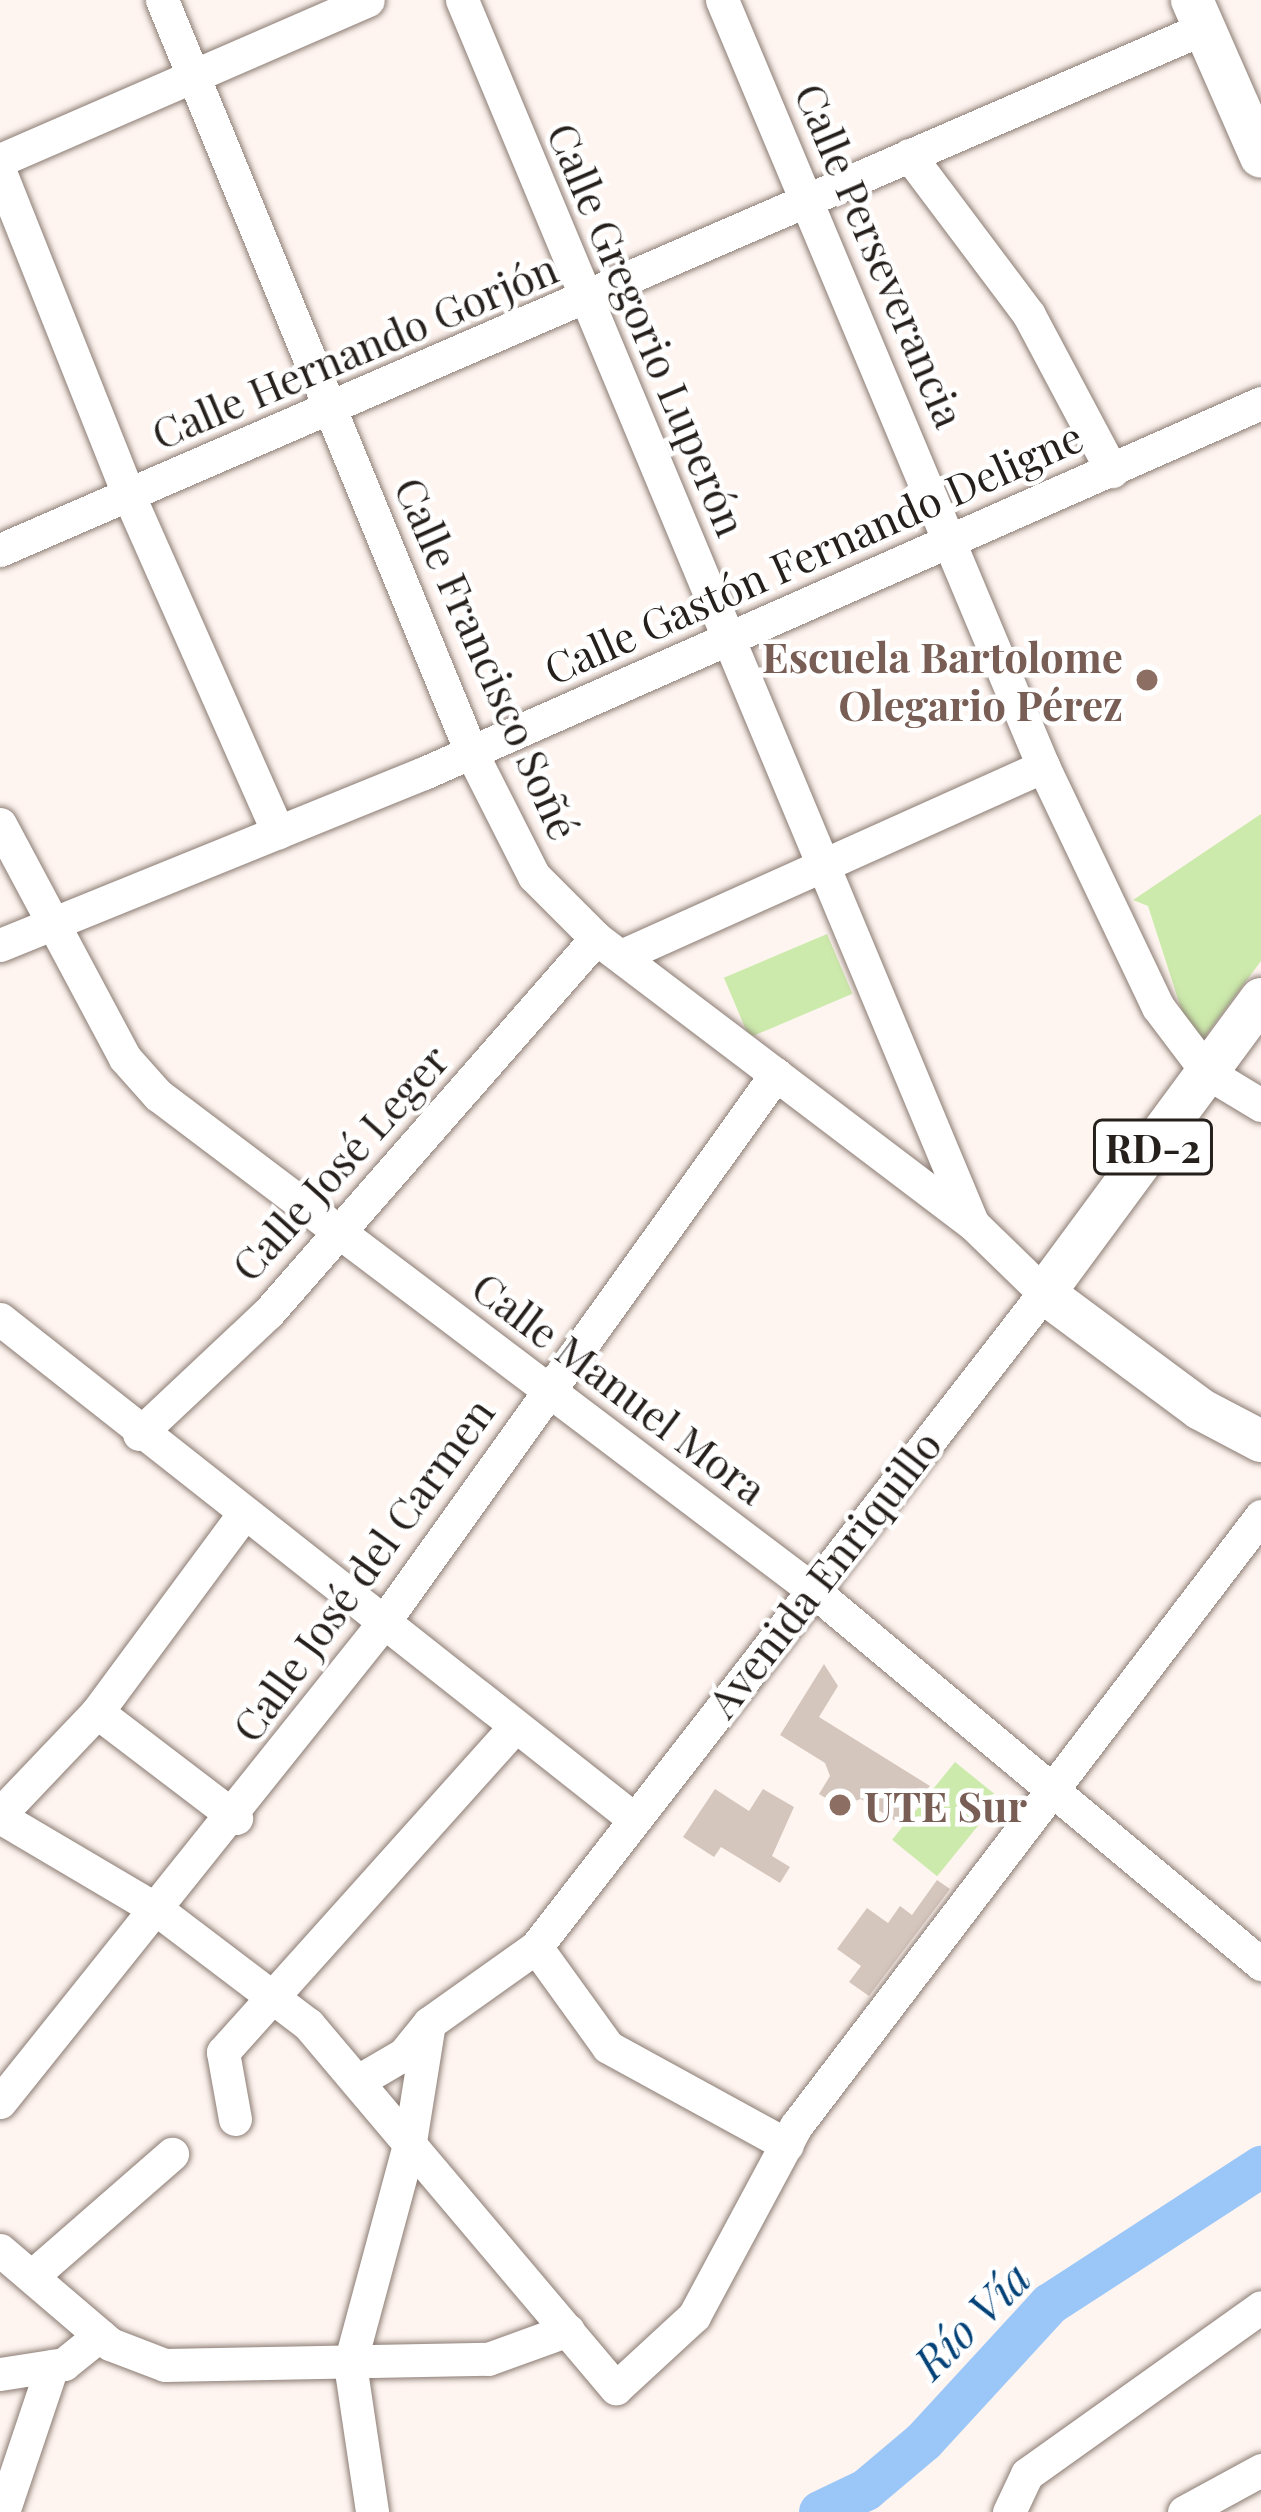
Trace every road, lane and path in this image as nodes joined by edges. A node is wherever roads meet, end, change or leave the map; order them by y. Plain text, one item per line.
1 (162, 0) edge
2 (368, 0) edge
3 (462, 0) edge
4 (722, 0) edge
5 (1198, 14) edge
6 (196, 75) junction
7 (909, 155) junction
8 (1261, 157) edge
9 (0, 160) edge
10 (0, 172) edge
11 (808, 199) junction
12 (586, 298) junction
13 (1261, 404) edge
14 (333, 411) junction
15 (1112, 471) junction
16 (129, 496) junction
17 (956, 542) junction
18 (0, 550) edge
19 (729, 635) junction
20 (471, 752) junction
21 (1043, 766) junction
22 (0, 824) edge
23 (278, 832) junction
24 (825, 861) junction
25 (56, 922) junction
26 (0, 945) edge
27 (608, 947) junction
28 (1261, 999) edge
29 (1208, 1073) junction
30 (776, 1074) junction
31 (1261, 1106) edge
32 (973, 1224) junction
33 (341, 1232) junction
34 (1044, 1293) junction
35 (0, 1319) edge
36 (549, 1389) junction
37 (139, 1435) junction
38 (1261, 1441) edge
39 (242, 1516) junction
40 (1261, 1516) edge
41 (809, 1587) junction
42 (380, 1628) junction
43 (97, 1712) junction
44 (514, 1728) junction
45 (1047, 1792) junction
46 (0, 1816) edge
47 (236, 1818) junction
48 (634, 1819) junction
49 (159, 1911) junction
50 (536, 1948) junction
51 (1261, 1964) edge
52 (274, 1998) junction
53 (429, 2023) junction
54 (358, 2081) junction
55 (0, 2102) edge
56 (235, 2119) dead end
57 (410, 2141) junction
58 (787, 2145) junction
59 (172, 2153) dead end
60 (0, 2250) edge
61 (32, 2276) junction
62 (1261, 2307) edge
63 (568, 2330) junction
64 (100, 2335) junction
65 (350, 2364) junction
66 (52, 2366) junction
67 (0, 2374) edge
68 (1261, 2470) edge
69 (3, 2512) edge
70 (372, 2512) edge
71 (1010, 2512) edge
72 (1184, 2512) edge

1 - 6 street, Calle Francisco Soñé
2 - 6 street
3 - 12 street, Calle Gregorio Luperón
4 - 11 street, Calle Perseverancia
5 - 7 street, Calle Hernando Gorjón
5 - 8 main road
6 - 9 street
6 - 14 street, Calle Francisco Soñé
7 - 11 street, Calle Hernando Gorjón
7 - 15 street
10 - 16 street
11 - 12 street, Calle Hernando Gorjón
11 - 17 street, Calle Perseverancia
12 - 14 street, Calle Hernando Gorjón
12 - 19 street, Calle Gregorio Luperón
13 - 15 street, Calle Gastón Fernando Deligne
14 - 16 street, Calle Hernando Gorjón
14 - 20 street, Calle Francisco Soñé
15 - 17 street, Calle Gastón Fernando Deligne
16 - 18 street, Calle Hernando Gorjón
16 - 23 street
17 - 19 street, Calle Gastón Fernando Deligne
17 - 21 street, Calle Perseverancia
19 - 20 street, Calle Gastón Fernando Deligne
19 - 24 street, Calle Gregorio Luperón
20 - 23 street, Calle Gastón Fernando Deligne
20 - 27 street, Calle Francisco Soñé
21 - 24 street, Calle José Leger
21 - 29 street, Calle Perseverancia
22 - 25 street, Calle Manuel Mora
23 - 25 street, Calle Gastón Fernando Deligne
24 - 27 street, Calle José Leger
24 - 32 street, Calle Gregorio Luperón
25 - 26 street, Calle Gastón Fernando Deligne
25 - 33 street, Calle Manuel Mora
27 - 30 street, Calle Francisco Soñé
27 - 33 street, Calle José Leger
28 - 29 main road, Avenida Enriquillo / RD-2
29 - 31 street, Calle Perseverancia
29 - 34 main road, Avenida Enriquillo / RD-2
30 - 32 street, Calle Francisco Soñé
30 - 36 street, Calle José del Carmen
32 - 34 street, Calle Francisco Soñé
33 - 36 street, Calle Manuel Mora
33 - 37 street, Calle José Leger
34 - 38 main road
34 - 41 street, Avenida Enriquillo
35 - 37 street
36 - 41 street, Calle Manuel Mora
36 - 42 street, Calle José del Carmen
37 - 39 street
39 - 42 street
39 - 43 street
40 - 45 street
41 - 45 street, Calle Manuel Mora
41 - 48 street, Avenida Enriquillo
42 - 44 street
42 - 47 street, Calle José del Carmen
43 - 46 street
43 - 47 street
44 - 48 street
44 - 52 street
45 - 51 street, Calle Manuel Mora
45 - 58 street
46 - 49 street
47 - 49 street, Calle José del Carmen
48 - 50 street, Avenida Enriquillo
49 - 52 street
49 - 55 street, Calle José del Carmen
50 - 53 street, Avenida Enriquillo
50 - 58 street
52 - 54 street
52 - 56 street
53 - 54 street, Avenida Enriquillo
53 - 57 street
54 - 57 street
57 - 63 street
57 - 65 street
58 - 63 street
59 - 61 street
60 - 61 street
61 - 64 street
62 - 71 street
63 - 65 street
64 - 65 street
64 - 66 street
65 - 70 street
66 - 67 street
66 - 69 street
68 - 72 street

